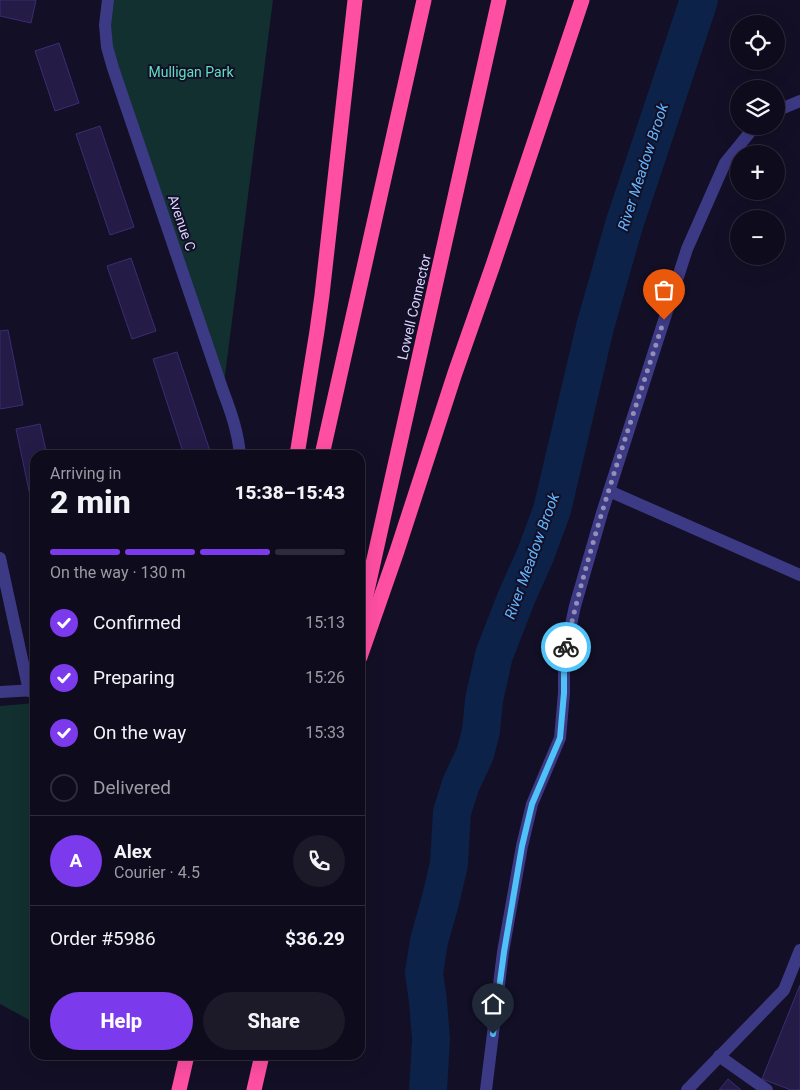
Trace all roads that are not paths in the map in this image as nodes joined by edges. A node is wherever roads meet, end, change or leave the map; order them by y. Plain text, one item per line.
1 (108, 0) edge
2 (355, 0) edge
3 (424, 0) edge
4 (499, 0) edge
5 (582, 0) edge
6 (800, 101) edge
7 (785, 107) edge
8 (748, 135) edge
9 (240, 450) edge
10 (298, 450) edge
11 (323, 450) edge
12 (609, 491) junction
13 (0, 558) edge
14 (800, 575) edge
15 (365, 600) edge
16 (365, 643) edge
17 (30, 683) edge
18 (30, 691) edge
19 (0, 692) edge
20 (800, 950) edge
21 (719, 1056) junction
22 (186, 1060) edge
23 (261, 1060) edge
24 (179, 1090) edge
25 (254, 1090) edge
26 (486, 1090) edge
27 (687, 1090) edge
28 (767, 1090) edge

1 - 9 street, Avenue C
2 - 10 highway
3 - 11 highway
4 - 15 highway, Lowell Connector
5 - 16 highway
6 - 7 street
8 - 12 street
12 - 14 street
12 - 26 street
13 - 17 street
18 - 19 street
20 - 21 street
21 - 27 street
21 - 28 street
22 - 24 highway
23 - 25 highway

